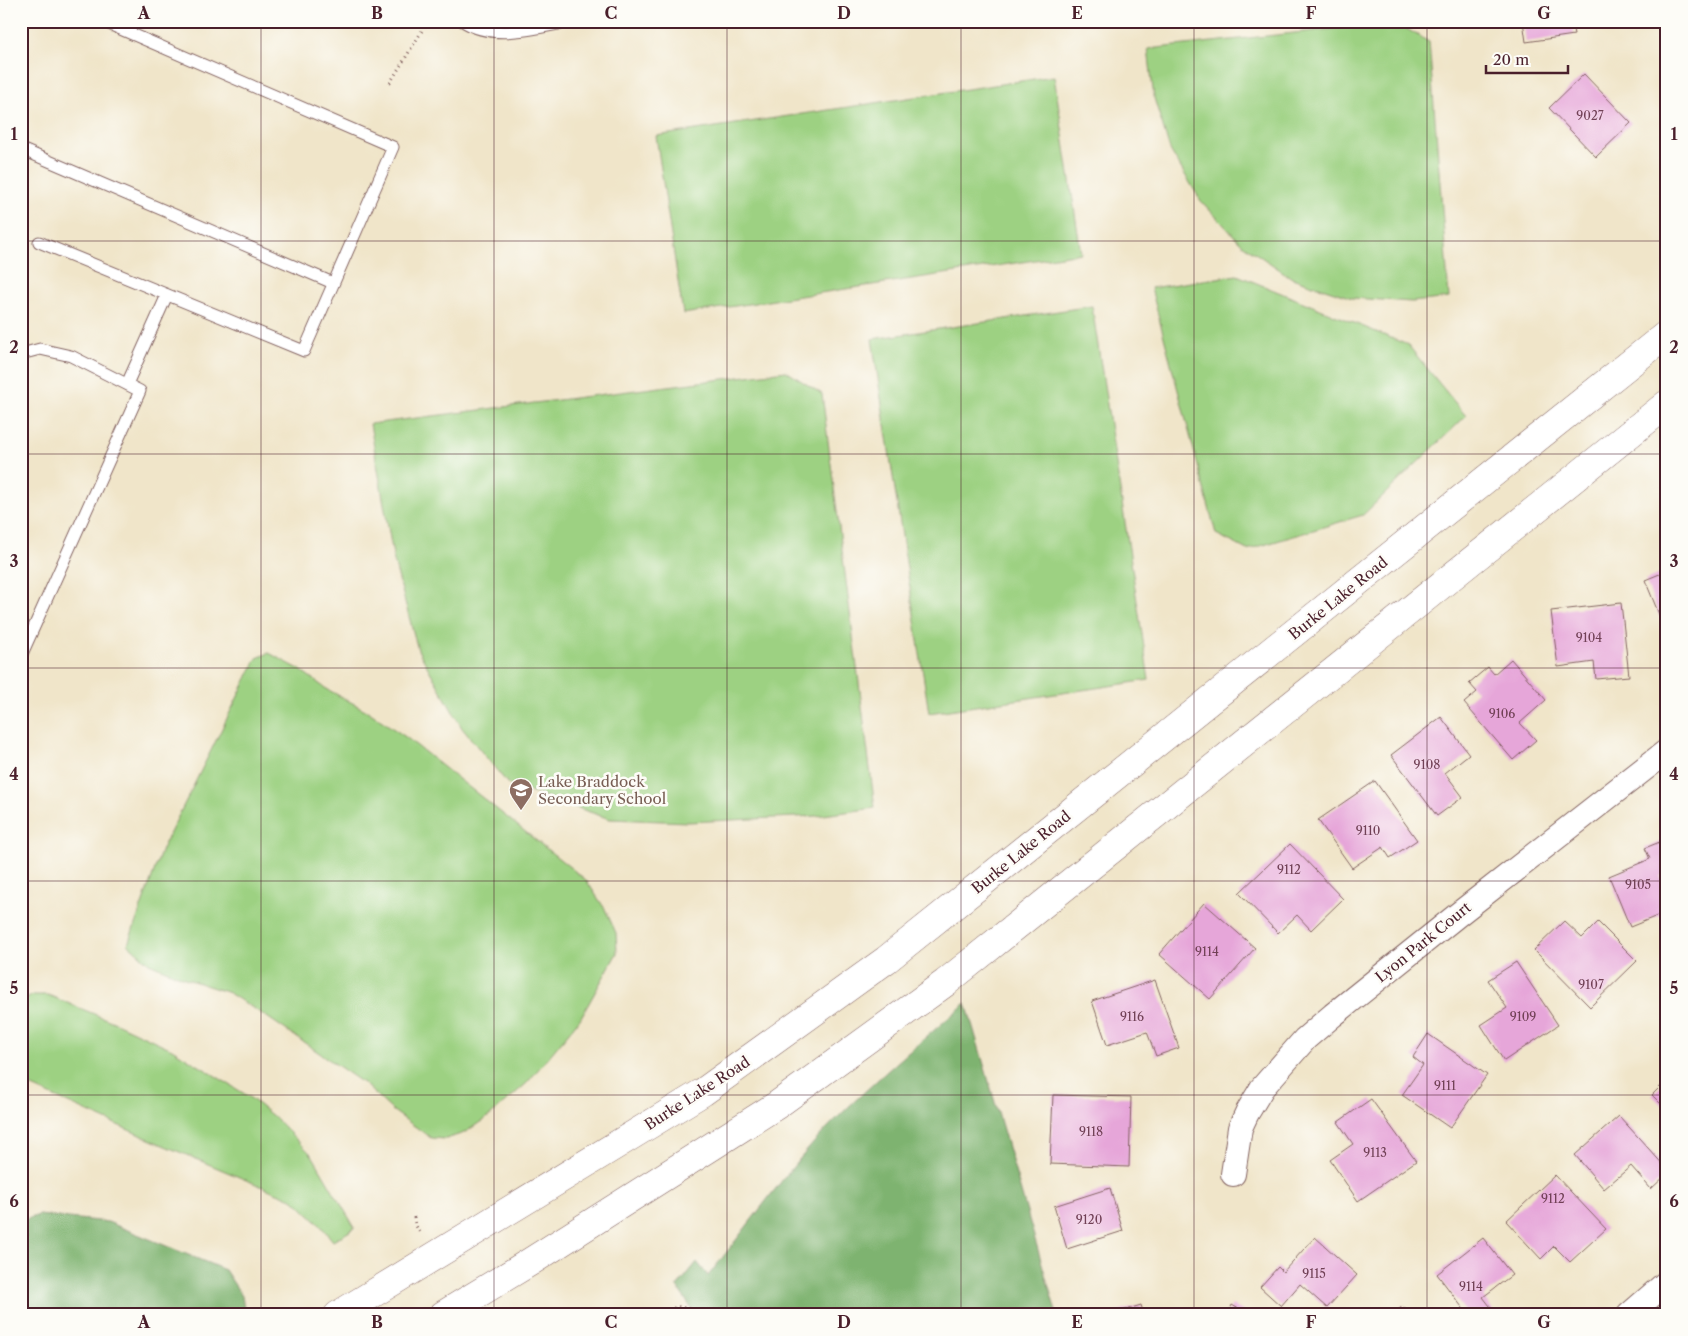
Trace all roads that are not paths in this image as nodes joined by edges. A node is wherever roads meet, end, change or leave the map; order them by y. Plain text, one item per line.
1 (102, 21) edge
2 (463, 21) edge
3 (574, 21) edge
4 (21, 149) edge
5 (39, 242) dead end
6 (333, 283) junction
7 (167, 295) junction
8 (1667, 334) edge
9 (21, 354) edge
10 (127, 384) junction
11 (1667, 404) edge
12 (21, 656) edge
13 (1667, 751) edge
14 (1233, 1174) dead end
15 (1667, 1282) edge
16 (338, 1315) edge
17 (443, 1315) edge
18 (1629, 1315) edge

1 - 6 lane
2 - 3 lane
4 - 6 lane
5 - 7 lane
6 - 7 lane
7 - 10 lane
8 - 16 main road, Burke Lake Road
9 - 10 lane
10 - 12 lane
11 - 17 main road
13 - 14 street, Lyon Park Court
15 - 18 street

